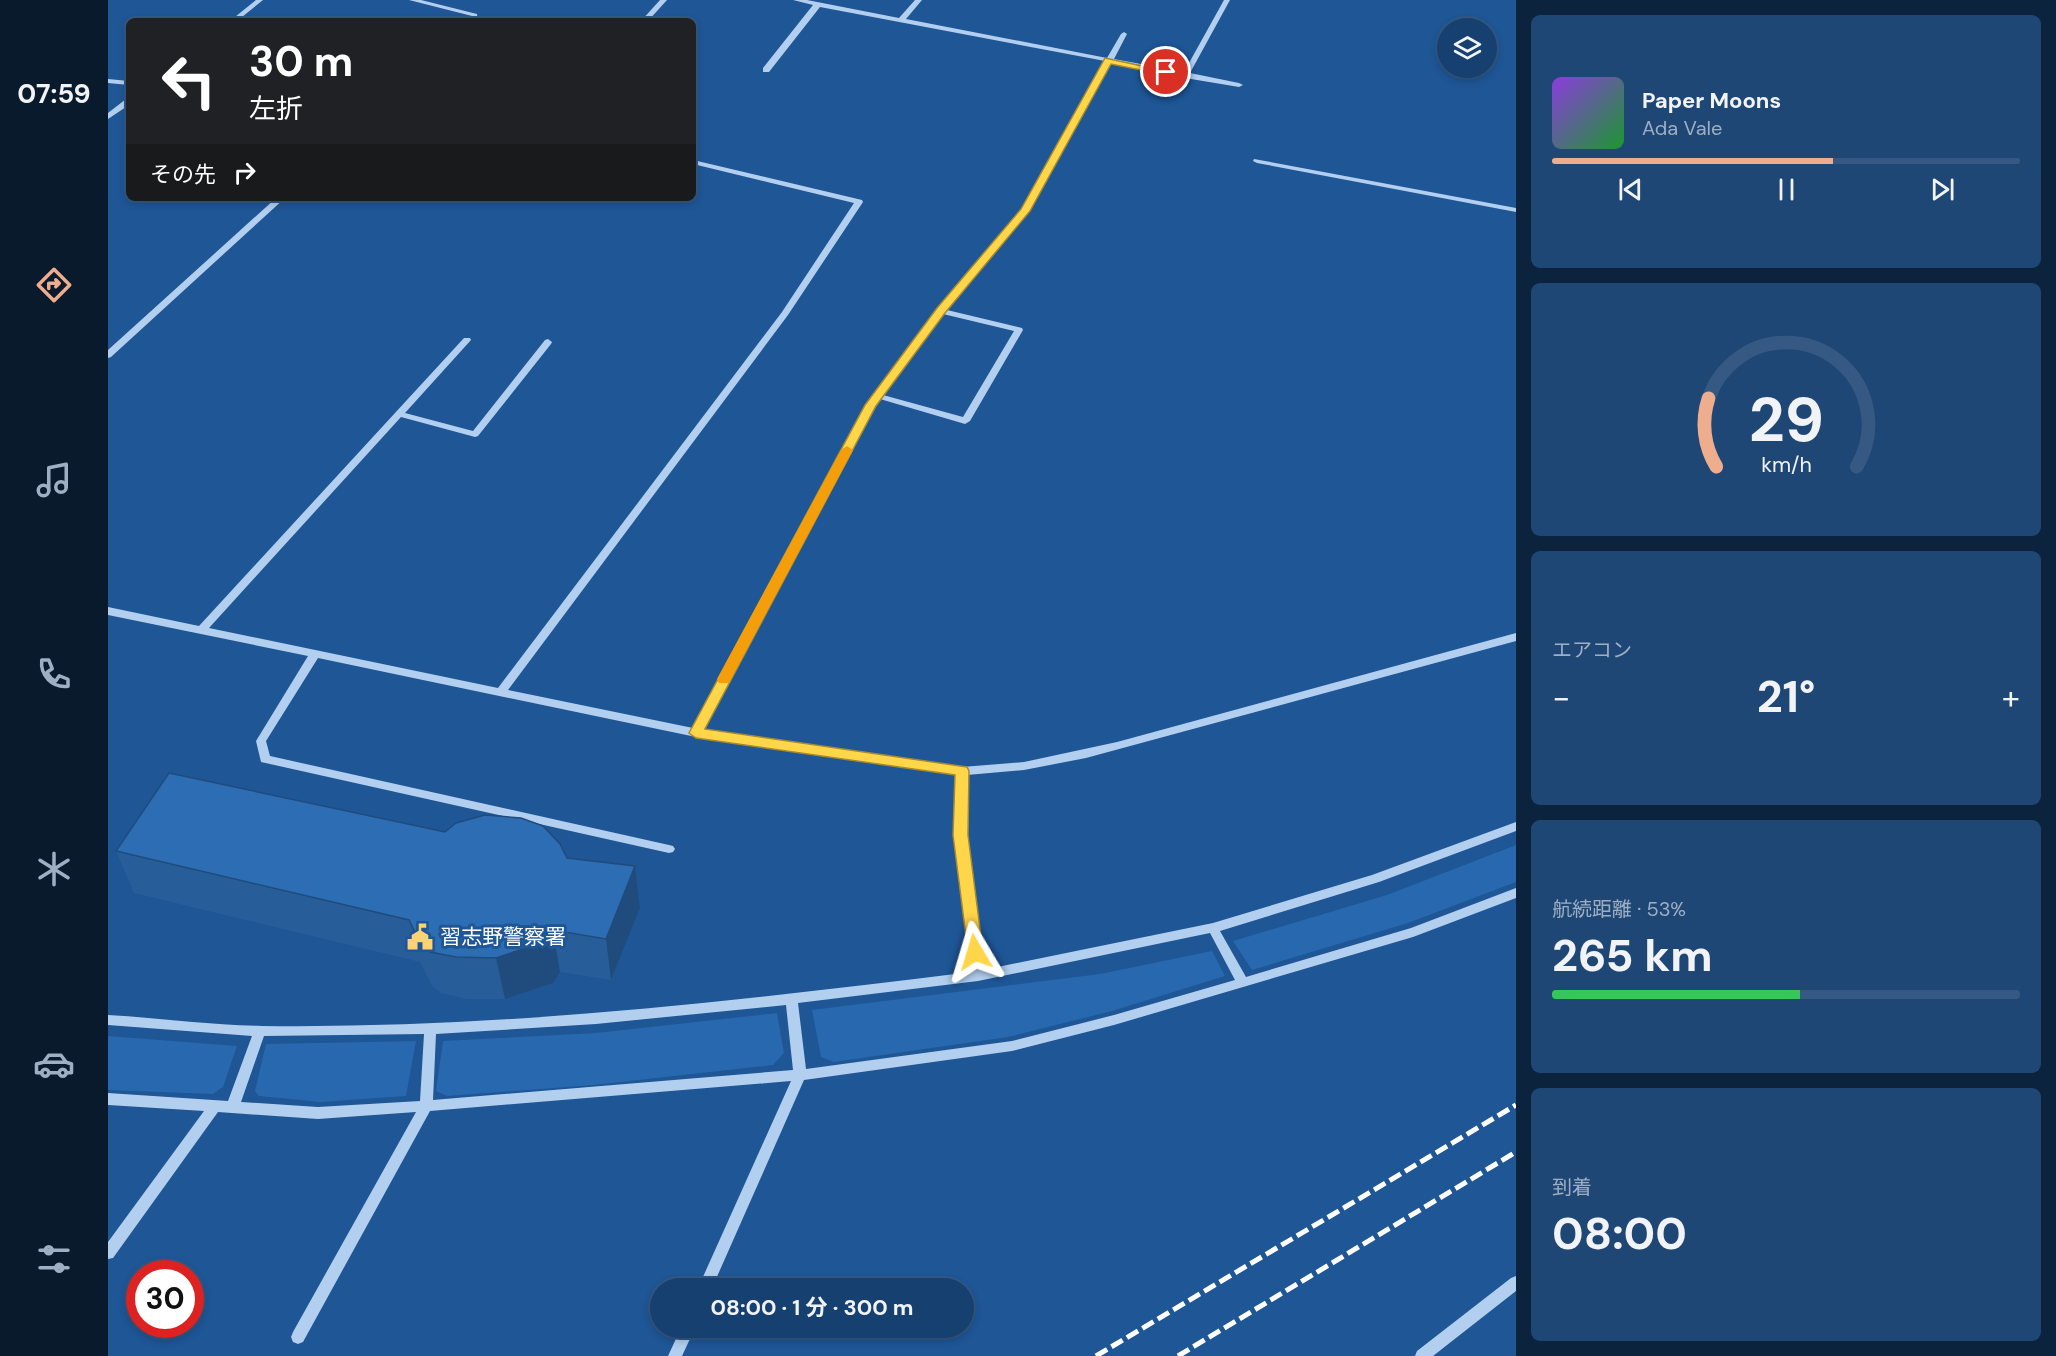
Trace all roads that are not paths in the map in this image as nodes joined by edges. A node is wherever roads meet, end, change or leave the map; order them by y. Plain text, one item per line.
1 (260, 0) edge
2 (412, 0) edge
3 (664, 0) edge
4 (796, 0) edge
5 (919, 0) edge
6 (1227, 0) edge
7 (818, 4) junction
8 (237, 18) edge
9 (475, 18) edge
10 (647, 18) edge
11 (901, 20) junction
12 (1124, 34) dead end
13 (1108, 60) junction
14 (766, 70) dead end
15 (1185, 76) junction
16 (108, 81) edge
17 (126, 83) edge
18 (1239, 85) dead end
19 (126, 103) edge
20 (108, 117) edge
21 (1257, 161) dead end
22 (696, 163) edge
23 (278, 201) edge
24 (1516, 210) edge
25 (941, 311) junction
26 (467, 340) dead end
27 (548, 342) dead end
28 (108, 355) edge
29 (878, 396) junction
30 (400, 414) junction
31 (108, 611) edge
32 (201, 630) junction
33 (1516, 637) edge
34 (315, 654) junction
35 (501, 692) junction
36 (696, 733) junction
37 (962, 771) junction
38 (1516, 826) edge
39 (669, 849) dead end
40 (1516, 893) edge
41 (1213, 928) junction
42 (978, 976) junction
43 (1243, 983) junction
44 (791, 999) junction
45 (108, 1020) edge
46 (430, 1029) junction
47 (260, 1031) junction
48 (800, 1075) junction
49 (108, 1099) edge
50 (216, 1105) junction
51 (233, 1106) junction
52 (426, 1106) junction
53 (108, 1253) edge
54 (709, 1278) edge
55 (1516, 1283) edge
56 (298, 1337) dead end
57 (683, 1338) edge
58 (675, 1356) edge
59 (1422, 1356) edge

1 - 8 street
2 - 9 street
3 - 10 street
4 - 7 street
5 - 11 street
6 - 15 street
7 - 11 street
7 - 14 street
11 - 13 street
12 - 13 street
13 - 15 street
13 - 25 street
15 - 18 street
16 - 17 street
19 - 20 street
21 - 24 street
22 - 35 street
23 - 28 street
25 - 29 street
25 - 29 street
26 - 30 street
27 - 30 street
29 - 36 street
30 - 32 street
31 - 32 street
32 - 34 street
33 - 37 street
34 - 35 street
34 - 39 street
35 - 36 street
36 - 37 street
37 - 42 street
38 - 41 street
40 - 43 street
41 - 42 street
41 - 43 street
42 - 44 street
43 - 48 street
44 - 46 street
44 - 48 street
45 - 47 street
46 - 47 street
46 - 52 street
47 - 51 street
48 - 52 street
48 - 54 street
49 - 50 street
50 - 51 street
50 - 53 street
51 - 52 street
52 - 56 street
55 - 59 street
57 - 58 street

